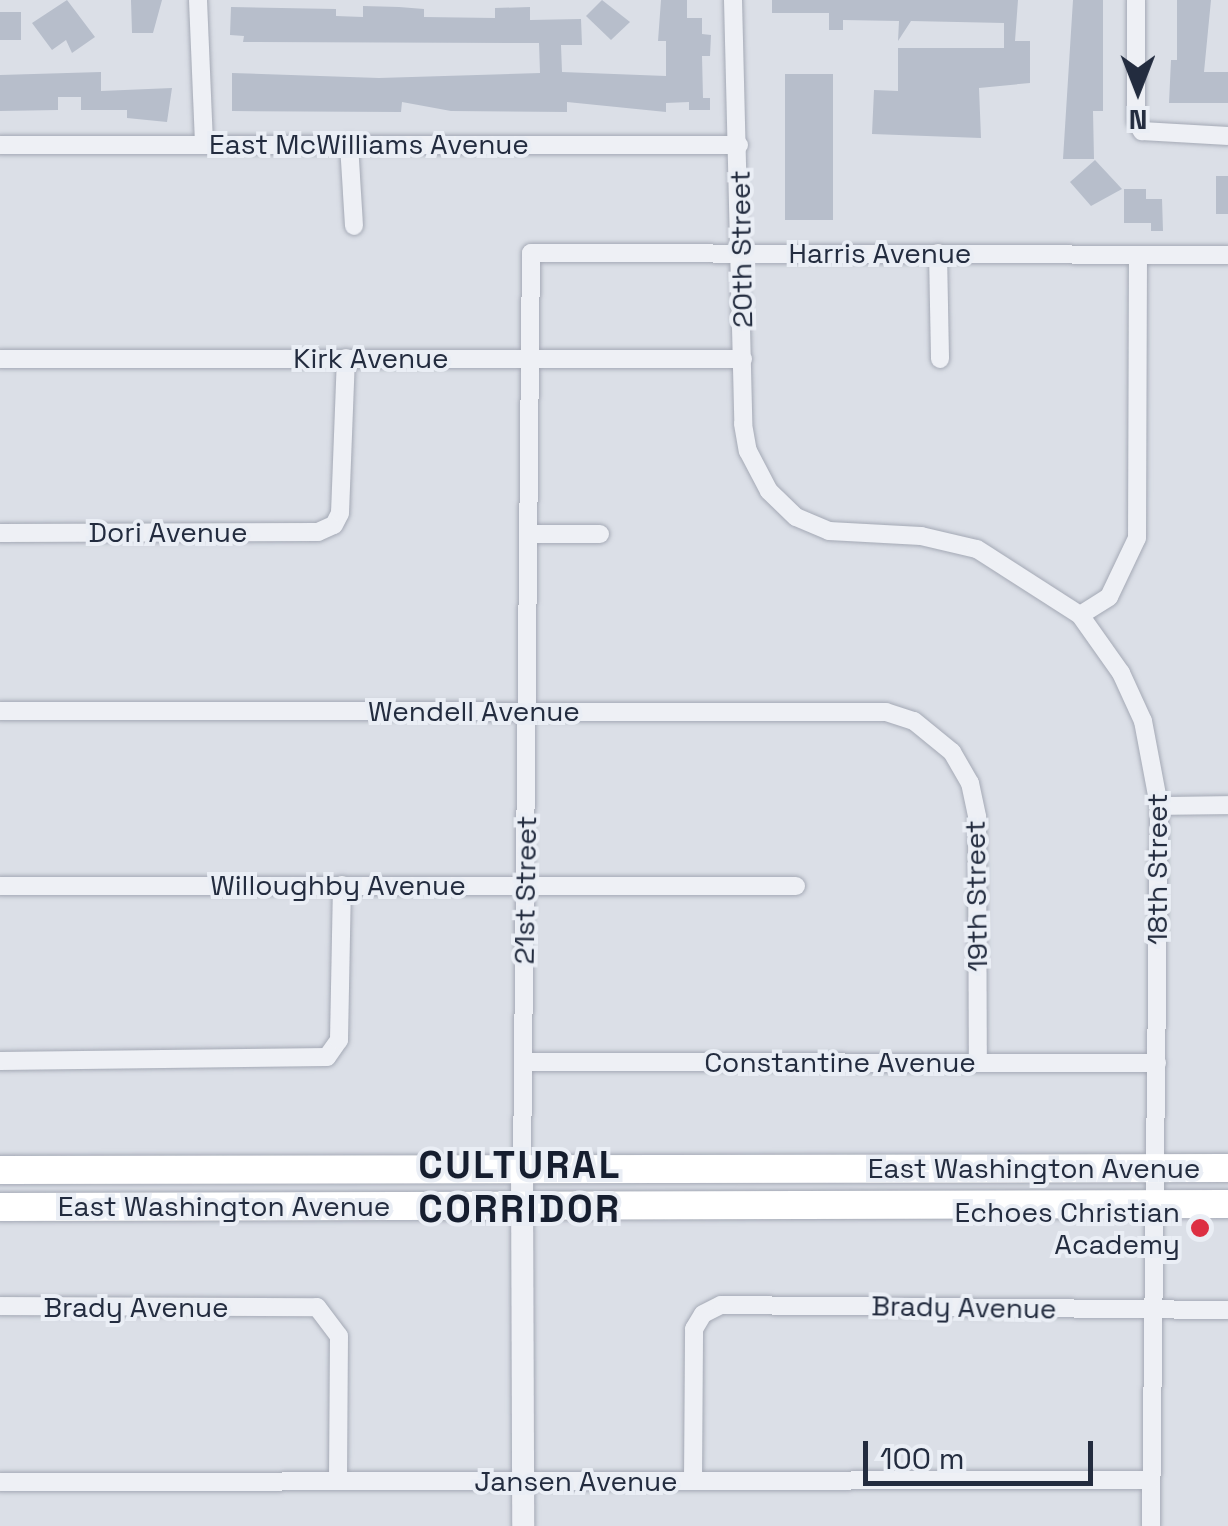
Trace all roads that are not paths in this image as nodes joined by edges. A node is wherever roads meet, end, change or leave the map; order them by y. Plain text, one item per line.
1 (198, 0) edge
2 (733, 0) edge
3 (1136, 0) edge
4 (1228, 136) edge
5 (204, 144) junction
6 (349, 144) junction
7 (739, 144) junction
8 (0, 145) edge
9 (354, 226) dead end
10 (532, 253) joint
11 (742, 253) junction
12 (938, 253) junction
13 (1138, 255) junction
14 (1228, 256) edge
15 (346, 358) junction
16 (0, 359) edge
17 (530, 359) junction
18 (743, 359) junction
19 (940, 359) dead end
20 (770, 492) joint
21 (0, 532) edge
22 (528, 534) junction
23 (600, 534) dead end
24 (1080, 616) junction
25 (0, 711) edge
26 (526, 712) junction
27 (941, 740) joint
28 (1228, 805) edge
29 (1159, 806) junction
30 (342, 885) junction
31 (0, 886) edge
32 (524, 886) junction
33 (796, 886) dead end
34 (0, 1061) edge
35 (523, 1062) junction
36 (978, 1062) junction
37 (1156, 1063) junction
38 (1228, 1168) edge
39 (0, 1170) edge
40 (1156, 1185) junction
41 (522, 1188) junction
42 (1223, 1202) edge
43 (0, 1207) edge
44 (0, 1306) edge
45 (1156, 1309) junction
46 (1228, 1310) edge
47 (1151, 1480) junction
48 (338, 1481) junction
49 (523, 1481) junction
50 (693, 1481) junction
51 (0, 1482) edge
52 (523, 1526) edge
53 (1151, 1526) edge

1 - 5 street
2 - 7 street, 20th Street
3 - 4 street
5 - 6 street, East McWilliams Avenue
5 - 8 street, East McWilliams Avenue
6 - 7 street, East McWilliams Avenue
6 - 9 street
7 - 11 street, 20th Street
10 - 11 street, Harris Avenue
10 - 17 street, 21st Street
11 - 12 street, Harris Avenue
11 - 18 street, 20th Street
12 - 13 street, Harris Avenue
12 - 19 street
13 - 14 street, Harris Avenue
13 - 24 street
15 - 16 street, Kirk Avenue
15 - 17 street, Kirk Avenue
15 - 21 street, Dori Avenue
17 - 18 street, Kirk Avenue
17 - 22 street, 21st Street
18 - 20 street, 20th Street
20 - 24 street, 18th Street
22 - 23 street
22 - 26 street, 21st Street
24 - 29 street, 18th Street
25 - 26 street, Wendell Avenue
26 - 27 street, Wendell Avenue
26 - 32 street, 21st Street
27 - 36 street, 19th Street
28 - 29 street
29 - 37 street, 18th Street
30 - 31 street, Willoughby Avenue
30 - 32 street, Willoughby Avenue
30 - 34 street
32 - 33 street, Willoughby Avenue
32 - 35 street, 21st Street
35 - 36 street, Constantine Avenue
35 - 41 street, 21st Street
36 - 37 street, Constantine Avenue
37 - 40 street, 18th Street
38 - 40 main road, East Washington Avenue
39 - 41 main road, East Washington Avenue
40 - 41 main road, East Washington Avenue
40 - 41 main road, East Washington Avenue
40 - 42 main road, East Washington Avenue
40 - 45 street, 18th Street
41 - 43 main road, East Washington Avenue
41 - 49 street, 21st Street
44 - 48 street, Brady Avenue
45 - 46 street, Brady Avenue
45 - 47 street, 18th Street
45 - 50 street, Brady Avenue
47 - 50 street, Jansen Avenue
47 - 53 street, 18th Street
48 - 49 street, Jansen Avenue
48 - 51 street, Jansen Avenue
49 - 50 street, Jansen Avenue
49 - 52 street, 21st Street

